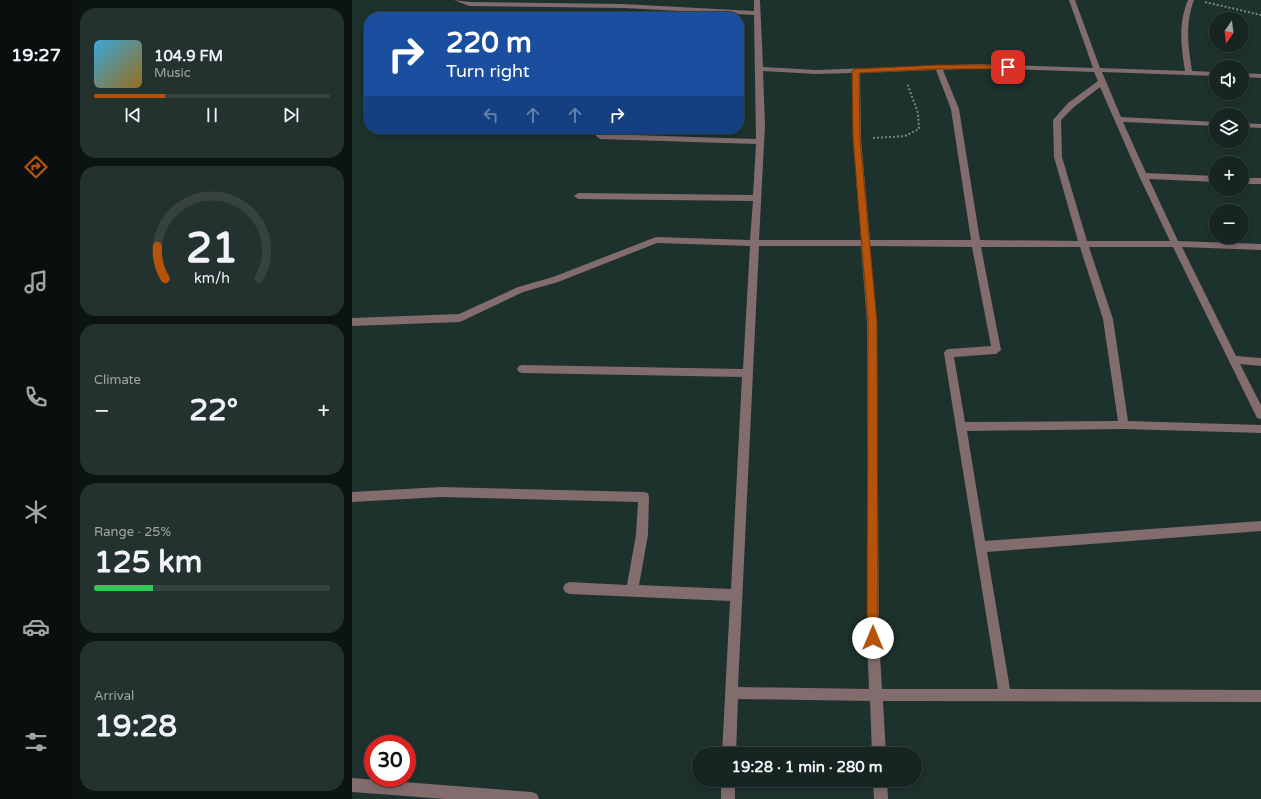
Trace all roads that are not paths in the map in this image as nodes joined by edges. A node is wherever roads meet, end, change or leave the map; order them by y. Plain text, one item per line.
1 (457, 0) edge
2 (757, 0) edge
3 (1072, 0) edge
4 (1191, 0) edge
5 (624, 6) edge
6 (738, 12) edge
7 (744, 12) edge
8 (757, 13) junction
9 (938, 67) junction
10 (759, 69) junction
11 (1097, 69) junction
12 (856, 71) junction
13 (1189, 73) junction
14 (1209, 74) edge
15 (1249, 75) edge
16 (1261, 76) edge
17 (1102, 82) junction
18 (1118, 119) junction
19 (1209, 124) edge
20 (1249, 125) edge
21 (1261, 126) edge
22 (599, 134) edge
23 (760, 142) junction
24 (1143, 176) junction
25 (1209, 179) edge
26 (1249, 181) edge
27 (1261, 182) edge
28 (578, 196) dead end
29 (757, 198) junction
30 (754, 243) junction
31 (865, 243) junction
32 (976, 244) junction
33 (1175, 244) junction
34 (1084, 245) junction
35 (1261, 247) edge
36 (352, 322) edge
37 (1233, 360) junction
38 (1261, 362) edge
39 (522, 369) dead end
40 (747, 373) junction
41 (1261, 415) edge
42 (1124, 425) junction
43 (961, 426) junction
44 (1261, 428) edge
45 (352, 497) edge
46 (1261, 526) edge
47 (981, 548) junction
48 (568, 588) dead end
49 (632, 591) junction
50 (737, 595) junction
51 (732, 693) junction
52 (876, 695) junction
53 (1005, 696) junction
54 (1261, 696) edge
55 (730, 747) edge
56 (879, 747) edge
57 (352, 785) edge
58 (728, 787) edge
59 (880, 787) edge
60 (532, 799) edge
61 (728, 799) edge
62 (881, 799) edge

1 - 5 street
2 - 8 street
3 - 11 street
4 - 13 street
5 - 6 street
7 - 8 street
8 - 10 street
9 - 11 street
9 - 12 street
9 - 32 street
10 - 12 street
10 - 23 street
11 - 13 street
11 - 17 street
12 - 31 street
13 - 14 street
15 - 16 street
17 - 18 street
17 - 34 street
18 - 19 street
18 - 24 street
20 - 21 street
22 - 23 street
23 - 29 street
24 - 25 street
24 - 33 street
26 - 27 street
28 - 29 street
29 - 30 street
30 - 31 street
30 - 36 street
30 - 40 street
31 - 32 street
31 - 52 street
32 - 34 street
32 - 43 street
33 - 34 street
33 - 35 street
33 - 37 street
34 - 42 street
37 - 38 street
37 - 41 street
39 - 40 street
40 - 50 street
42 - 43 street
42 - 44 street
43 - 47 street
45 - 49 street
46 - 47 street
47 - 53 street
48 - 49 street
49 - 50 street
50 - 51 street
51 - 52 street
51 - 55 street
52 - 53 street
52 - 56 street
53 - 54 street
57 - 60 street
58 - 61 street
59 - 62 street

